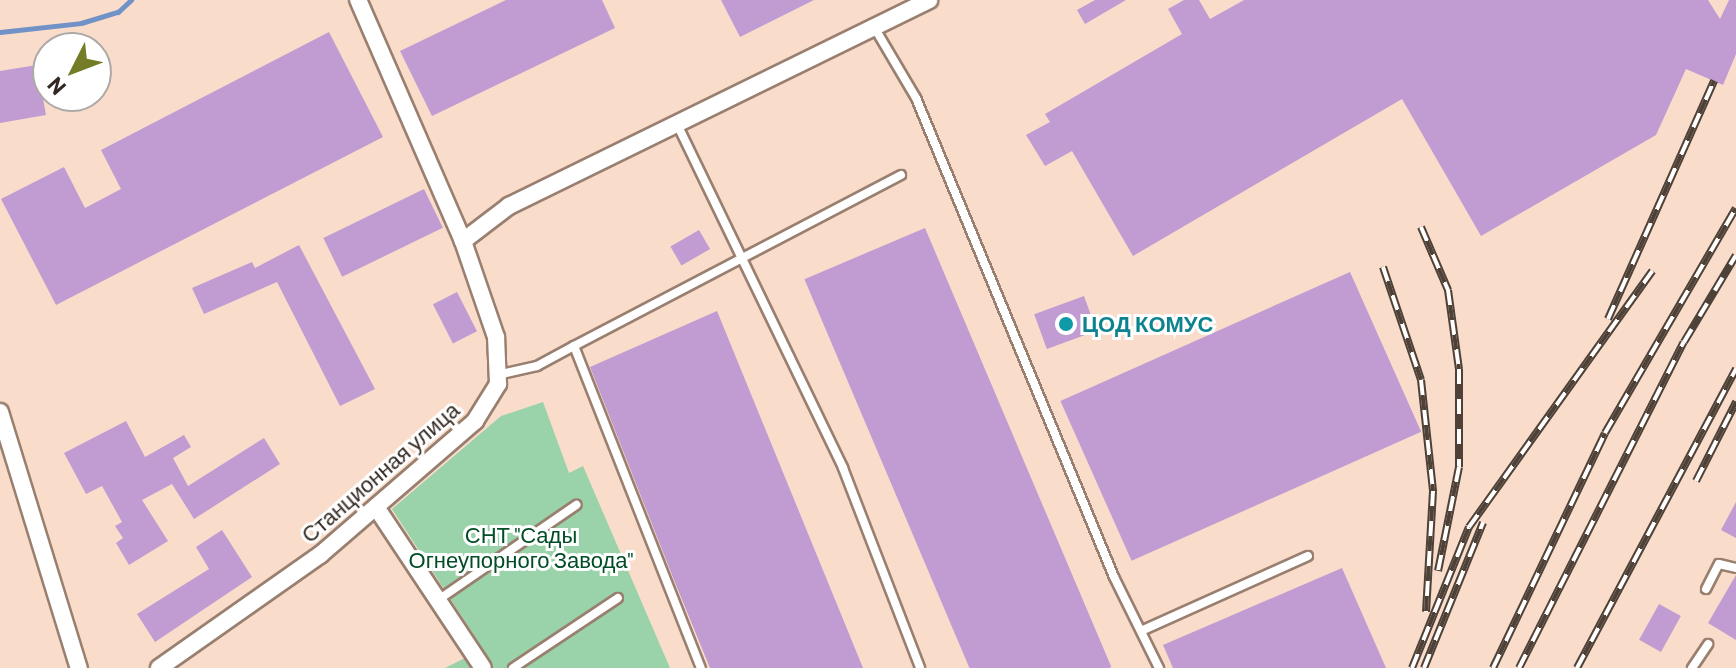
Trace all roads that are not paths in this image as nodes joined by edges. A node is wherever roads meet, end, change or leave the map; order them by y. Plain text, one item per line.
1 (358, 0) edge
2 (929, 0) edge
3 (874, 27) junction
4 (677, 124) junction
5 (901, 175) dead end
6 (463, 241) junction
7 (744, 260) junction
8 (574, 346) junction
9 (497, 375) junction
10 (0, 412) edge
11 (4, 441) edge
12 (576, 505) dead end
13 (376, 507) junction
14 (1308, 556) dead end
15 (1736, 568) edge
16 (1706, 589) dead end
17 (618, 598) dead end
18 (438, 601) junction
19 (1141, 631) junction
20 (1708, 644) dead end
21 (79, 668) edge
22 (159, 668) edge
23 (483, 668) edge
24 (513, 668) edge
25 (701, 668) edge
26 (920, 668) edge
27 (1159, 668) edge
28 (1692, 668) edge

1 - 6 street, Станционная улица
2 - 3 street
3 - 4 street
3 - 19 lane
4 - 6 street
4 - 7 lane
5 - 7 lane
6 - 9 street, Станционная улица
7 - 8 lane
7 - 26 lane
8 - 9 lane
8 - 25 lane
9 - 13 street, Станционная улица
10 - 11 street
11 - 21 street
12 - 18 lane
13 - 18 street
13 - 22 street, Станционная улица
14 - 19 lane
15 - 16 lane
17 - 24 lane
18 - 23 street
19 - 27 lane
20 - 28 lane

